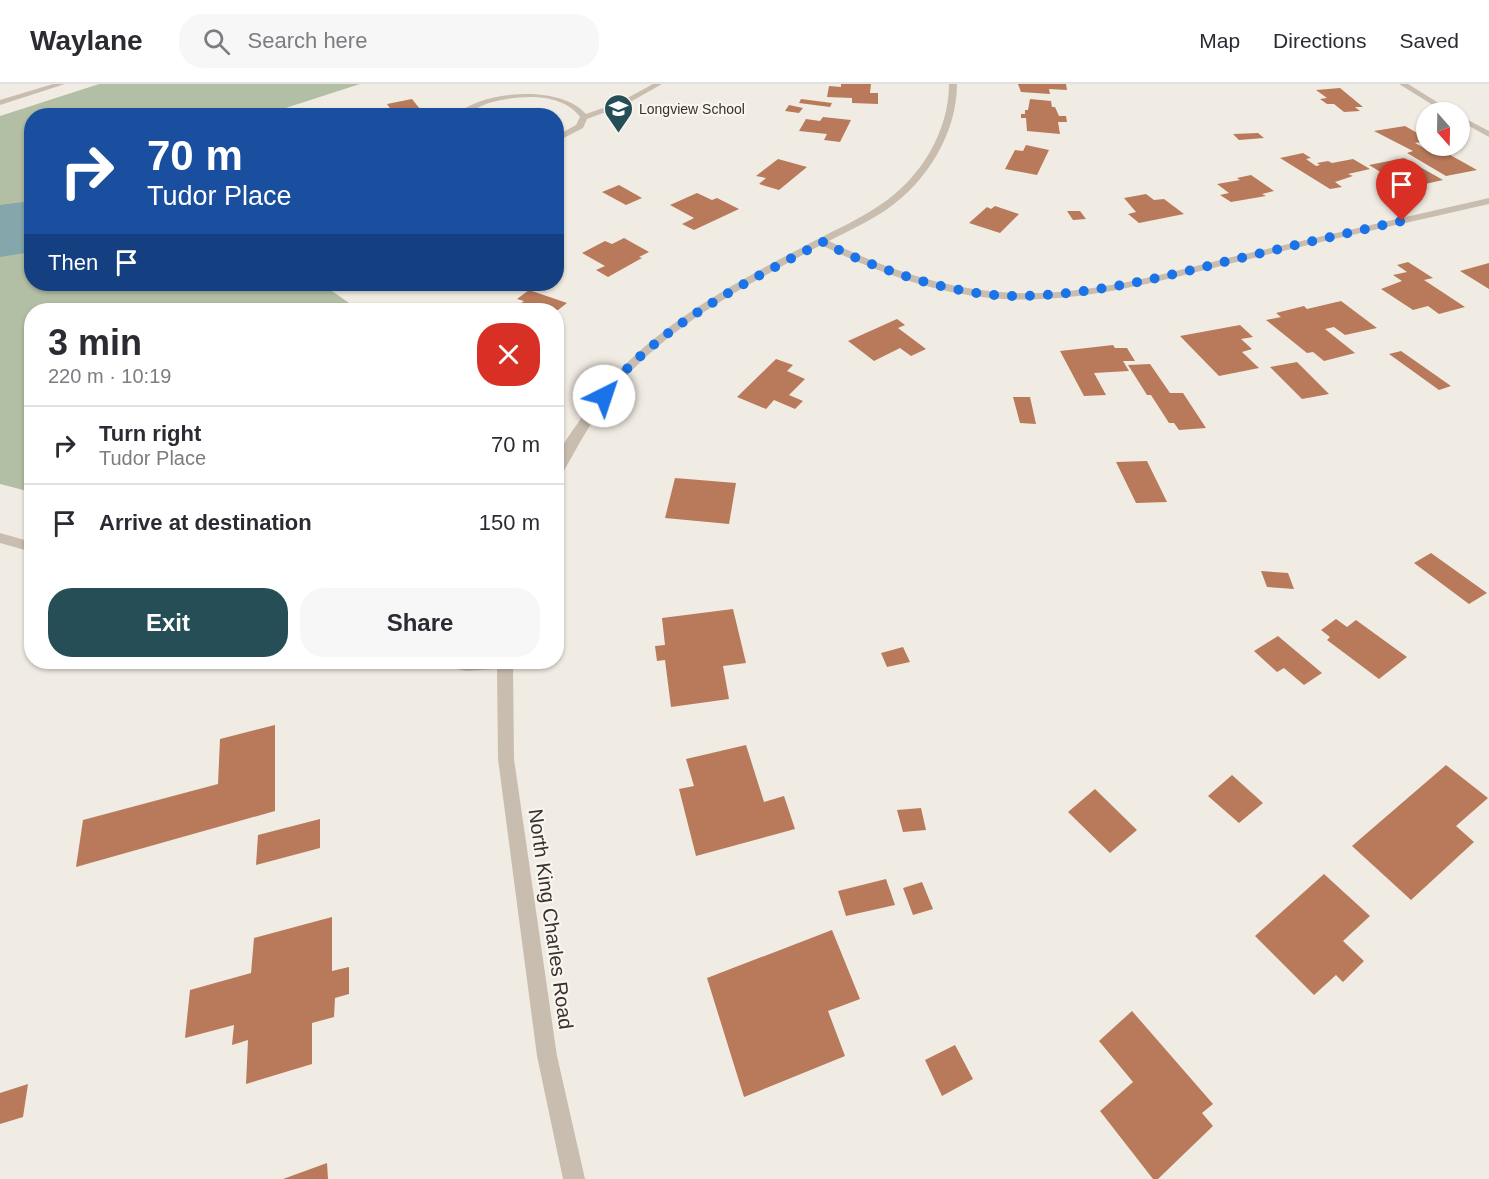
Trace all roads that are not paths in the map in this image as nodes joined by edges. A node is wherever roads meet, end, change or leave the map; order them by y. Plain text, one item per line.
1 (61, 84) edge
2 (658, 84) edge
3 (953, 84) edge
4 (1403, 84) edge
5 (1433, 102) edge
6 (0, 103) edge
7 (468, 108) edge
8 (584, 117) junction
9 (1470, 124) edge
10 (1489, 134) edge
11 (564, 137) edge
12 (1489, 201) edge
13 (823, 242) junction
14 (564, 457) edge
15 (0, 538) edge
16 (24, 545) edge
17 (505, 669) edge
18 (574, 1179) edge

1 - 6 street
2 - 8 street
3 - 13 street
4 - 5 street
7 - 8 street
8 - 11 street
9 - 10 street
12 - 13 street
13 - 14 street
15 - 16 street
17 - 18 street, North King Charles Road

